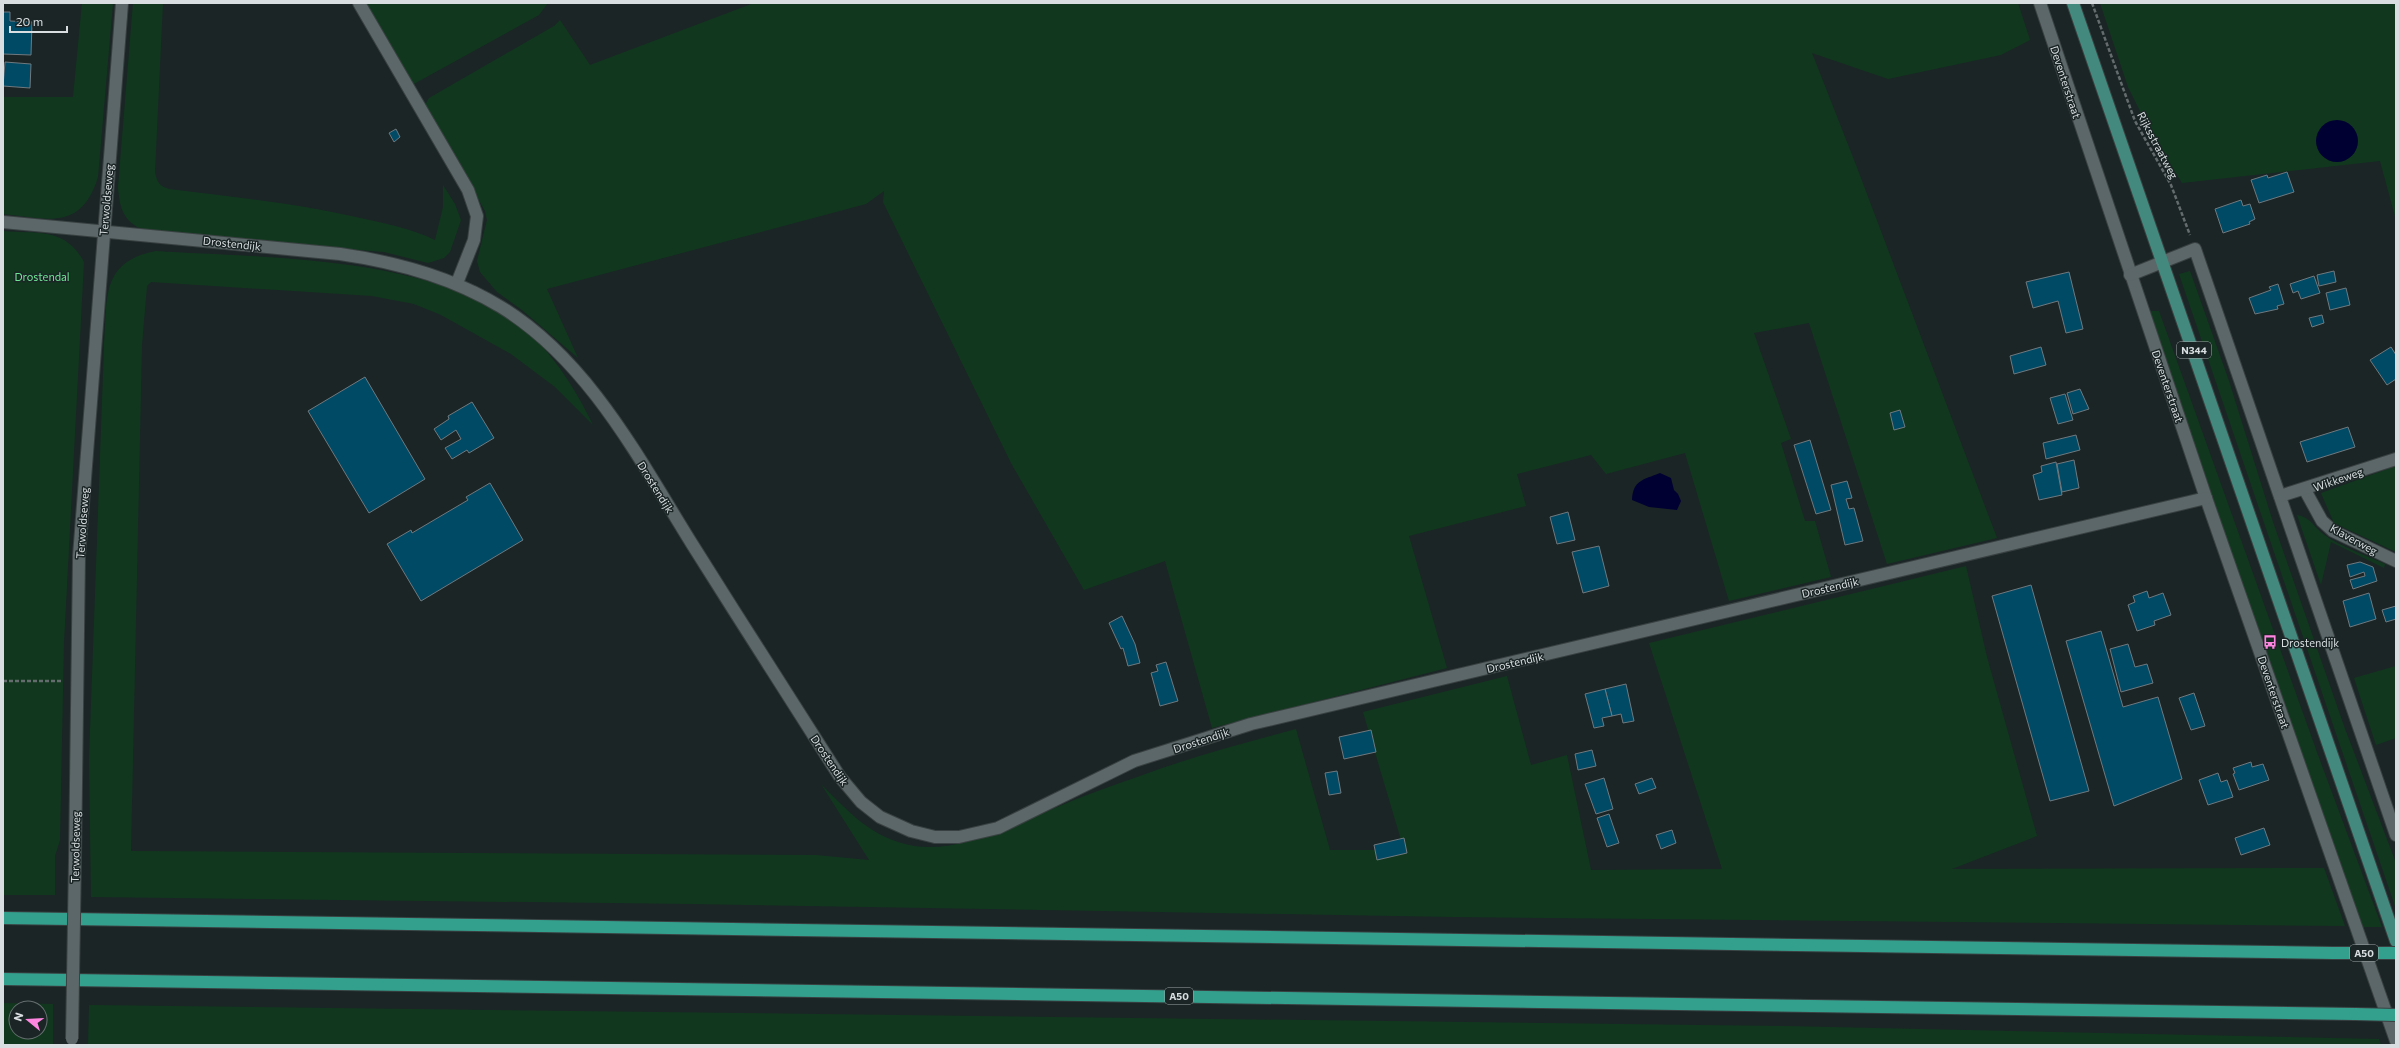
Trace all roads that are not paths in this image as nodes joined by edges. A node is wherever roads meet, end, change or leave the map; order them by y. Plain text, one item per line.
1 (122, 3) edge
2 (359, 3) edge
3 (2040, 3) edge
4 (2073, 3) edge
5 (3, 222) edge
6 (103, 230) junction
7 (2163, 262) junction
8 (2130, 275) junction
9 (456, 283) junction
10 (2396, 459) edge
11 (2305, 490) junction
12 (2280, 496) junction
13 (2206, 498) junction
14 (2396, 561) edge
15 (2396, 835) edge
16 (3, 918) edge
17 (2396, 941) edge
18 (2396, 953) edge
19 (3, 979) edge
20 (2396, 1015) edge
21 (2396, 1041) edge
22 (72, 1042) edge

1 - 6 street, Terwoldseweg
2 - 9 street
3 - 8 street, Deventerstraat
4 - 7 main road, N344
5 - 6 street, Drostendijk
6 - 9 street, Drostendijk
6 - 22 street, Terwoldseweg, bridge
7 - 8 street
7 - 12 street
7 - 17 main road, N344
8 - 13 street, Deventerstraat
9 - 13 street, Drostendijk
10 - 11 street, Wikkeweg
11 - 12 street, Wikkeweg
11 - 14 street, Klaverweg
12 - 15 street
13 - 21 street, Deventerstraat
16 - 18 highway, A50, bridge
19 - 20 highway, A50, bridge

